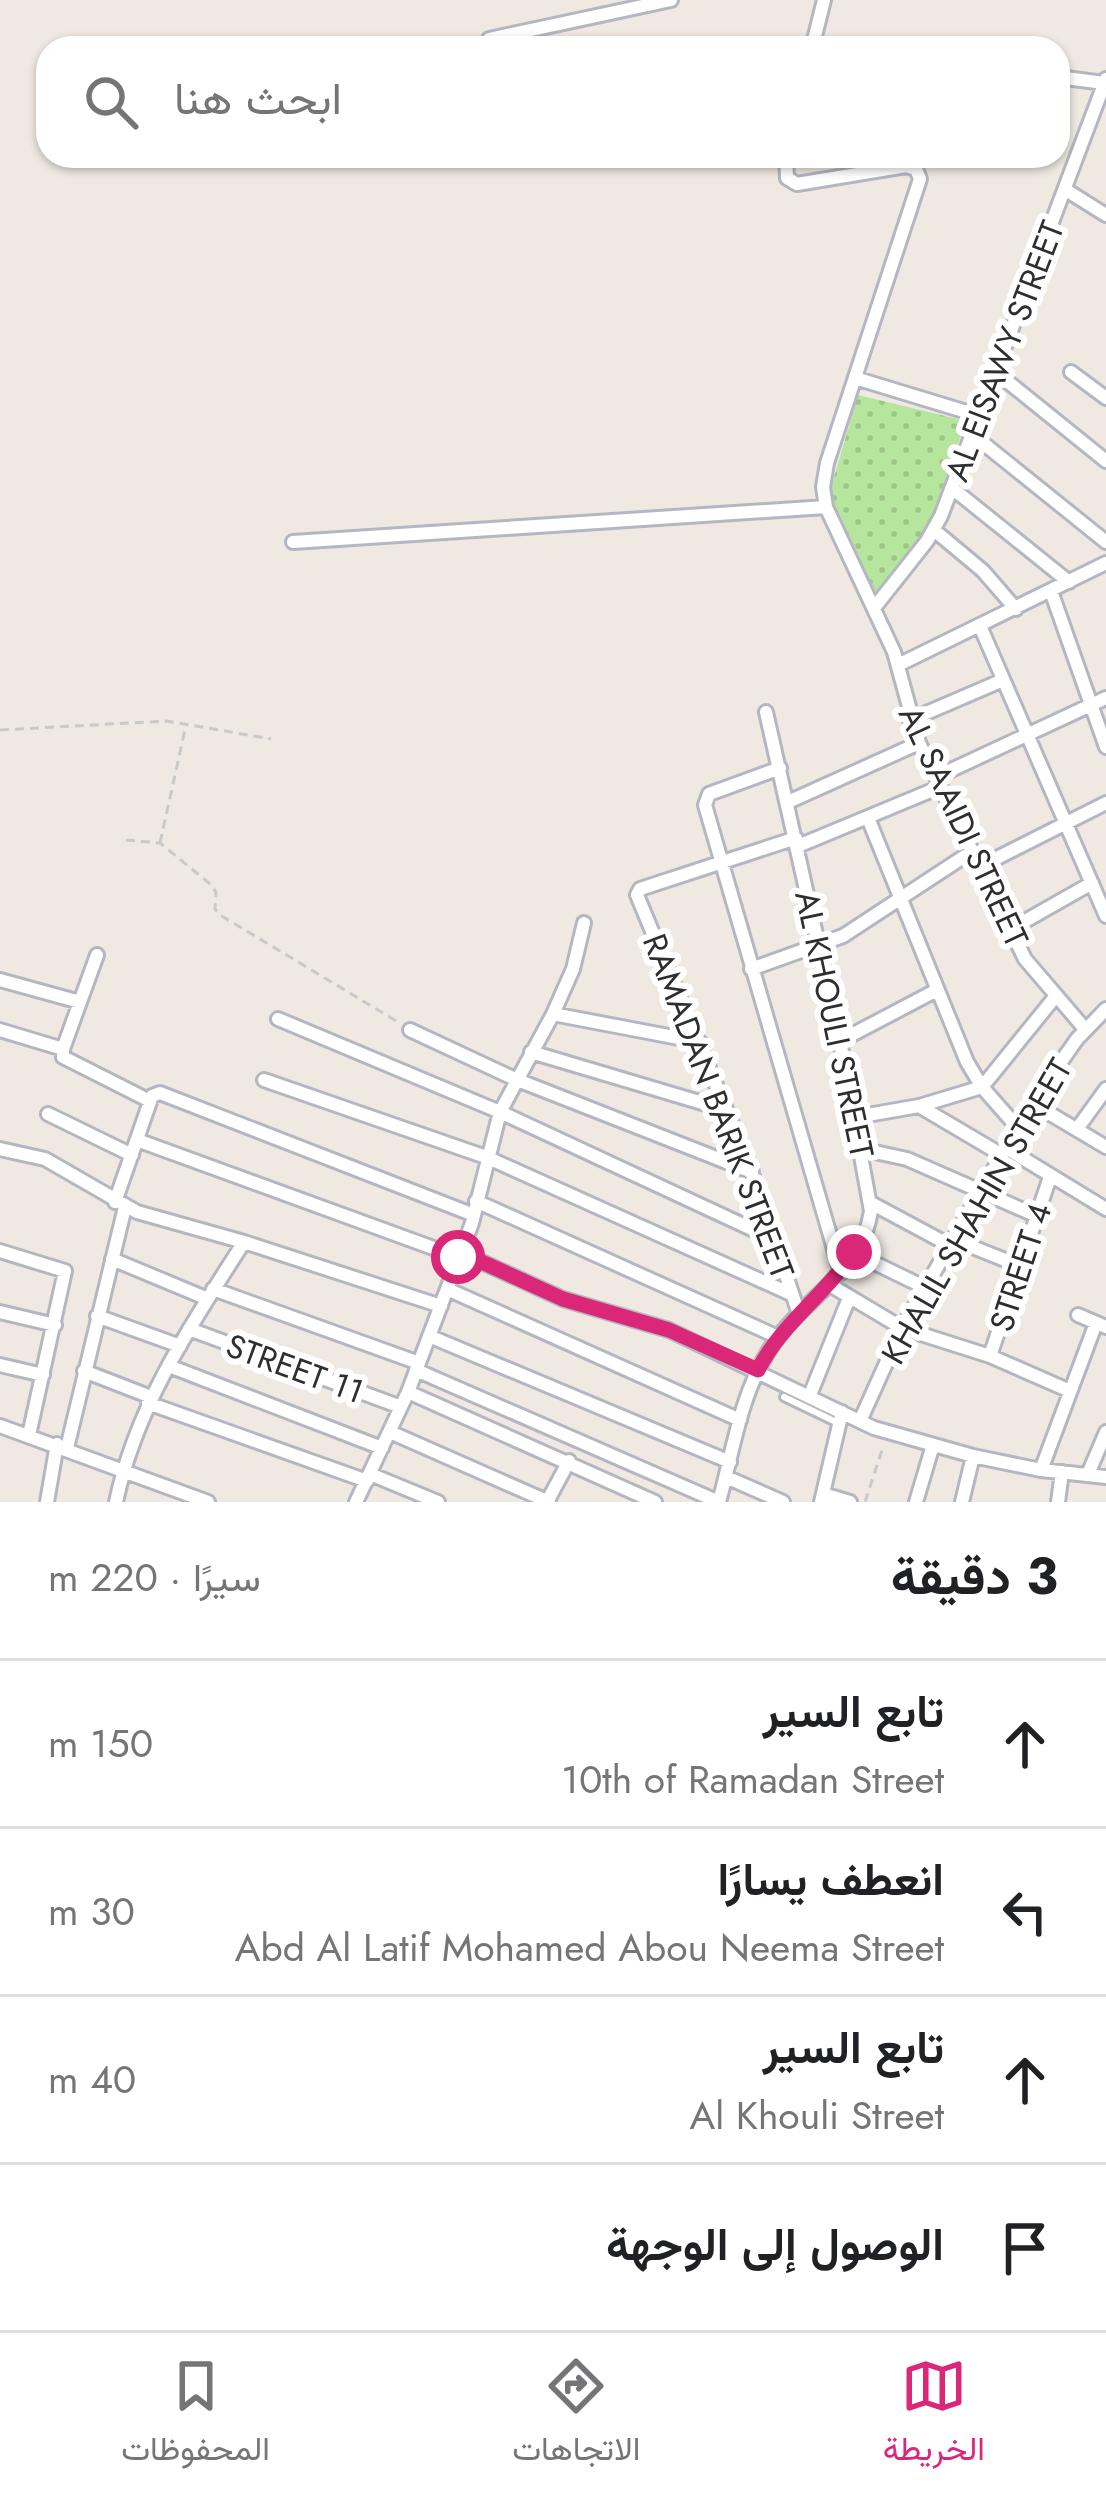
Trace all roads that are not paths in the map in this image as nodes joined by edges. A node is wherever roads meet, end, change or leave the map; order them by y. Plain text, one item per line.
1 (671, 0) edge
2 (824, 0) edge
3 (503, 36) edge
4 (815, 36) edge
5 (1070, 77) edge
6 (1105, 81) edge
7 (1090, 121) junction
8 (1106, 131) edge
9 (787, 168) edge
10 (894, 168) edge
11 (913, 168) edge
12 (1066, 190) junction
13 (1106, 214) edge
14 (1071, 372) dead end
15 (997, 373) junction
16 (855, 379) junction
17 (1106, 398) edge
18 (980, 416) junction
19 (973, 435) junction
20 (1106, 461) edge
21 (952, 488) junction
22 (826, 508) junction
23 (934, 530) junction
24 (293, 542) dead end
25 (1106, 542) edge
26 (1106, 563) edge
27 (1069, 582) junction
28 (1051, 591) junction
29 (874, 608) junction
30 (1016, 609) junction
31 (980, 626) junction
32 (898, 665) junction
33 (1004, 680) junction
34 (1106, 698) edge
35 (1091, 704) junction
36 (766, 712) dead end
37 (910, 720) junction
38 (1026, 732) junction
39 (919, 742) junction
40 (1106, 747) edge
41 (780, 768) junction
42 (938, 782) junction
43 (788, 802) junction
44 (1106, 803) edge
45 (868, 818) junction
46 (1066, 823) junction
47 (797, 842) junction
48 (971, 852) junction
49 (721, 862) junction
50 (979, 867) junction
51 (1091, 883) junction
52 (900, 900) junction
53 (1106, 916) edge
54 (584, 923) dead end
55 (1010, 930) junction
56 (819, 946) junction
57 (97, 955) dead end
58 (751, 969) junction
59 (0, 980) edge
60 (938, 990) junction
61 (1055, 998) junction
62 (80, 1002) junction
63 (1106, 1009) edge
64 (553, 1014) junction
65 (278, 1019) dead end
66 (1084, 1029) junction
67 (0, 1030) edge
68 (410, 1030) road end
69 (840, 1041) junction
70 (700, 1042) junction
71 (63, 1049) junction
72 (531, 1052) junction
73 (515, 1079) junction
74 (264, 1080) dead end
75 (982, 1087) junction
76 (1106, 1089) edge
77 (150, 1101) junction
78 (1033, 1102) junction
79 (919, 1106) junction
80 (726, 1110) junction
81 (500, 1112) junction
82 (48, 1114) dead end
83 (856, 1118) junction
84 (1018, 1128) junction
85 (1077, 1130) junction
86 (137, 1140) junction
87 (1106, 1147) edge
88 (0, 1149) edge
89 (861, 1149) junction
90 (1004, 1151) junction
91 (132, 1155) junction
92 (486, 1156) junction
93 (752, 1172) junction
94 (1050, 1177) junction
95 (980, 1192) junction
96 (871, 1203) junction
97 (120, 1204) junction
98 (475, 1208) junction
99 (1106, 1209) edge
100 (1037, 1216) junction
101 (771, 1238) junction
102 (244, 1242) junction
103 (953, 1243) junction
104 (0, 1251) edge
105 (854, 1252) junction
106 (459, 1255) junction
107 (112, 1259) junction
108 (1020, 1266) junction
109 (841, 1273) junction
110 (830, 1286) junction
111 (926, 1288) junction
112 (447, 1289) junction
113 (211, 1294) junction
114 (791, 1294) junction
115 (849, 1298) junction
116 (441, 1306) junction
117 (0, 1312) edge
118 (799, 1314) junction
119 (1078, 1315) dead end
120 (97, 1316) junction
121 (55, 1325) junction
122 (1101, 1325) edge
123 (902, 1328) junction
124 (190, 1330) junction
125 (429, 1336) junction
126 (778, 1336) junction
127 (180, 1346) junction
128 (990, 1356) junction
129 (0, 1365) edge
130 (169, 1366) junction
131 (418, 1367) junction
132 (758, 1370) junction
133 (84, 1371) junction
134 (43, 1375) junction
135 (1070, 1391) junction
136 (408, 1392) junction
137 (809, 1395) junction
138 (784, 1396) dead end
139 (150, 1400) junction
140 (401, 1407) junction
141 (841, 1418) junction
142 (740, 1420) junction
143 (860, 1421) junction
144 (0, 1426) edge
145 (390, 1432) junction
146 (1106, 1432) edge
147 (29, 1435) junction
148 (933, 1445) junction
149 (62, 1446) junction
150 (382, 1448) junction
151 (973, 1456) junction
152 (569, 1461) junction
153 (730, 1462) junction
154 (1041, 1470) junction
155 (122, 1471) junction
156 (1062, 1472) junction
157 (1088, 1474) junction
158 (1106, 1477) edge
159 (369, 1478) junction
160 (726, 1478) junction
161 (635, 1497) edge
162 (822, 1498) edge
163 (198, 1500) edge
164 (47, 1502) edge
165 (116, 1502) edge
166 (356, 1502) edge
167 (438, 1502) edge
168 (547, 1502) edge
169 (655, 1502) edge
170 (719, 1502) edge
171 (783, 1502) edge
172 (850, 1502) edge
173 (916, 1502) edge
174 (962, 1502) edge
175 (1058, 1502) edge

1 - 3 street
2 - 4 street
5 - 6 street
6 - 7 street, AL EISAWY STREET
7 - 8 street
7 - 12 street, AL EISAWY STREET
9 - 10 street
11 - 16 street
12 - 13 street
12 - 15 street, AL EISAWY STREET
14 - 17 street
15 - 18 street, AL EISAWY STREET
15 - 20 street
16 - 18 street
16 - 22 street
18 - 19 street, AL EISAWY STREET
19 - 21 street, AL EISAWY STREET
19 - 25 street
21 - 23 street, AL EISAWY STREET
21 - 27 street
22 - 24 street
22 - 29 street, AL SAAIDI STREET
23 - 29 street, AL EISAWY STREET
23 - 30 street
26 - 27 street
27 - 28 street
28 - 30 street
28 - 35 street
29 - 32 street, AL SAAIDI STREET
30 - 31 street
31 - 32 street
31 - 33 street
32 - 37 street, AL SAAIDI STREET
33 - 37 street
33 - 38 street
34 - 35 street
35 - 38 street
35 - 40 street
36 - 41 street, AL KHOULI STREET
37 - 39 street, AL SAAIDI STREET
38 - 42 street
38 - 46 street
39 - 42 street, AL SAAIDI STREET
39 - 43 street
41 - 43 street, AL KHOULI STREET
41 - 49 street
42 - 45 street
42 - 48 street, AL SAAIDI STREET
43 - 47 street, AL KHOULI STREET
44 - 46 street
45 - 47 street
45 - 52 street
46 - 50 street
46 - 51 street
47 - 49 street
47 - 56 street, AL KHOULI STREET
48 - 50 street, AL SAAIDI STREET
48 - 52 street
49 - 58 street
49 - 70 street, RAMADAN BARIK STREET
50 - 55 street, AL SAAIDI STREET
51 - 53 street
51 - 55 street
52 - 56 street
52 - 60 street
54 - 64 street
55 - 61 street, AL SAAIDI STREET
56 - 58 street
56 - 69 street, AL KHOULI STREET
57 - 62 street
58 - 109 street
59 - 62 street
60 - 69 street
60 - 75 street
61 - 66 street, AL SAAIDI STREET
61 - 75 street
62 - 71 street
63 - 66 street, KHALIL SHAHIN STREET
64 - 70 street
64 - 72 street
65 - 81 street
66 - 78 street, KHALIL SHAHIN STREET
67 - 71 street
68 - 73 street
69 - 83 street, AL KHOULI STREET
70 - 80 street, RAMADAN BARIK STREET
71 - 77 street
72 - 73 street
72 - 80 street
73 - 81 street
73 - 93 street
74 - 92 street
75 - 79 street
75 - 84 street
76 - 85 street
77 - 86 street
77 - 98 street
78 - 84 street, KHALIL SHAHIN STREET
78 - 85 street
79 - 83 street
79 - 90 street
80 - 93 street, RAMADAN BARIK STREET
81 - 92 street
81 - 101 street
82 - 91 street
83 - 89 street, AL KHOULI STREET
84 - 90 street, KHALIL SHAHIN STREET
85 - 87 street
86 - 91 street
86 - 106 street
88 - 97 street
89 - 95 street
89 - 96 street, AL KHOULI STREET
90 - 94 street
90 - 95 street, KHALIL SHAHIN STREET
91 - 97 street
92 - 98 street
92 - 114 street
93 - 101 street, RAMADAN BARIK STREET
94 - 99 street
94 - 100 street, STREET 4
95 - 100 street
95 - 103 street, KHALIL SHAHIN STREET
96 - 103 street
96 - 105 street, AL KHOULI STREET
97 - 102 street
97 - 107 street
98 - 106 street
98 - 126 street
100 - 108 street, STREET 4
101 - 114 street, RAMADAN BARIK STREET
102 - 113 street
102 - 116 street
103 - 108 street
103 - 111 street, KHALIL SHAHIN STREET
104 - 121 street
105 - 109 street, AL KHOULI STREET
105 - 111 street
106 - 112 street
106 - 132 street
107 - 113 street
107 - 120 street
108 - 128 street, STREET 4
109 - 110 street, AL KHOULI STREET
110 - 115 street
110 - 118 street, AL KHOULI STREET
111 - 123 street, KHALIL SHAHIN STREET
112 - 116 street
112 - 142 street
113 - 124 street
113 - 131 street
114 - 118 street, RAMADAN BARIK STREET
115 - 123 street
115 - 137 street
116 - 125 street
117 - 121 street
118 - 126 street, AL KHOULI STREET
119 - 122 street
120 - 127 street
120 - 133 street
121 - 134 street
122 - 135 street
123 - 128 street
123 - 143 street, KHALIL SHAHIN STREET
124 - 127 street
124 - 140 street, STREET 11
125 - 131 street
125 - 153 street
126 - 132 street, AL KHOULI STREET
127 - 130 street
128 - 135 street
129 - 134 street
130 - 139 street
130 - 150 street
131 - 136 street
131 - 170 street
132 - 137 street
132 - 142 street, AL KHOULI STREET
133 - 139 street
133 - 149 street
134 - 147 street
135 - 154 street
136 - 140 street
136 - 152 street
137 - 141 street
138 - 141 lane
139 - 155 street
139 - 159 street
140 - 145 street
141 - 143 street
141 - 162 street
142 - 153 street, AL KHOULI STREET
143 - 148 street
144 - 147 street
145 - 150 street
145 - 168 street
146 - 157 street
147 - 149 street
148 - 151 street
148 - 173 street
149 - 155 street
149 - 164 street
150 - 159 street
151 - 154 street
151 - 174 street
152 - 161 street
152 - 168 street
153 - 160 street, AL KHOULI STREET
154 - 156 street
155 - 163 street
155 - 165 street
156 - 157 street
156 - 175 street
157 - 158 street
159 - 166 street
159 - 167 street
160 - 170 street, AL KHOULI STREET
160 - 171 street
161 - 169 street
162 - 172 street

